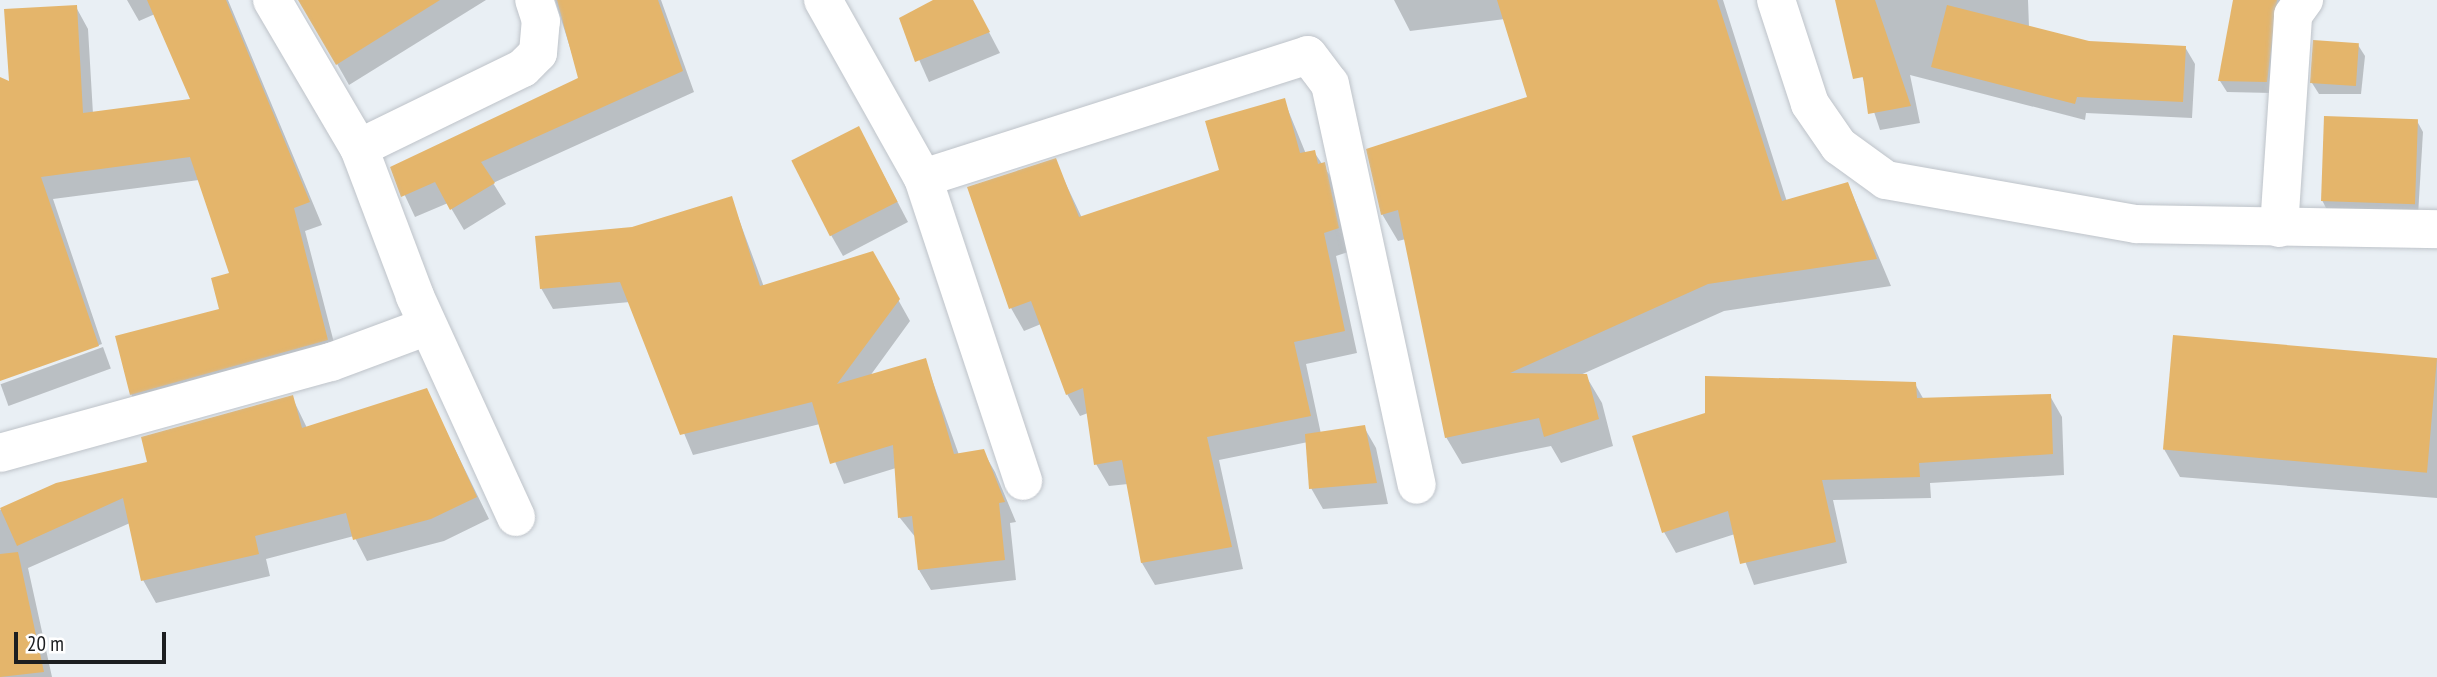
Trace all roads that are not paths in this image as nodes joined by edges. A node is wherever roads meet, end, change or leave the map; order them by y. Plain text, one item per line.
1 (272, 0) edge
2 (534, 0) edge
3 (823, 0) edge
4 (1776, 0) edge
5 (2304, 0) edge
6 (359, 148) junction
7 (923, 178) junction
8 (2279, 228) junction
9 (2437, 229) edge
10 (428, 326) junction
11 (0, 453) edge
12 (1023, 481) dead end
13 (1417, 485) dead end
14 (516, 517) dead end

1 - 6 street
2 - 6 street
3 - 7 street
4 - 8 street
5 - 8 street
6 - 10 street
7 - 12 street
7 - 13 street
8 - 9 street
10 - 11 street
10 - 14 street

